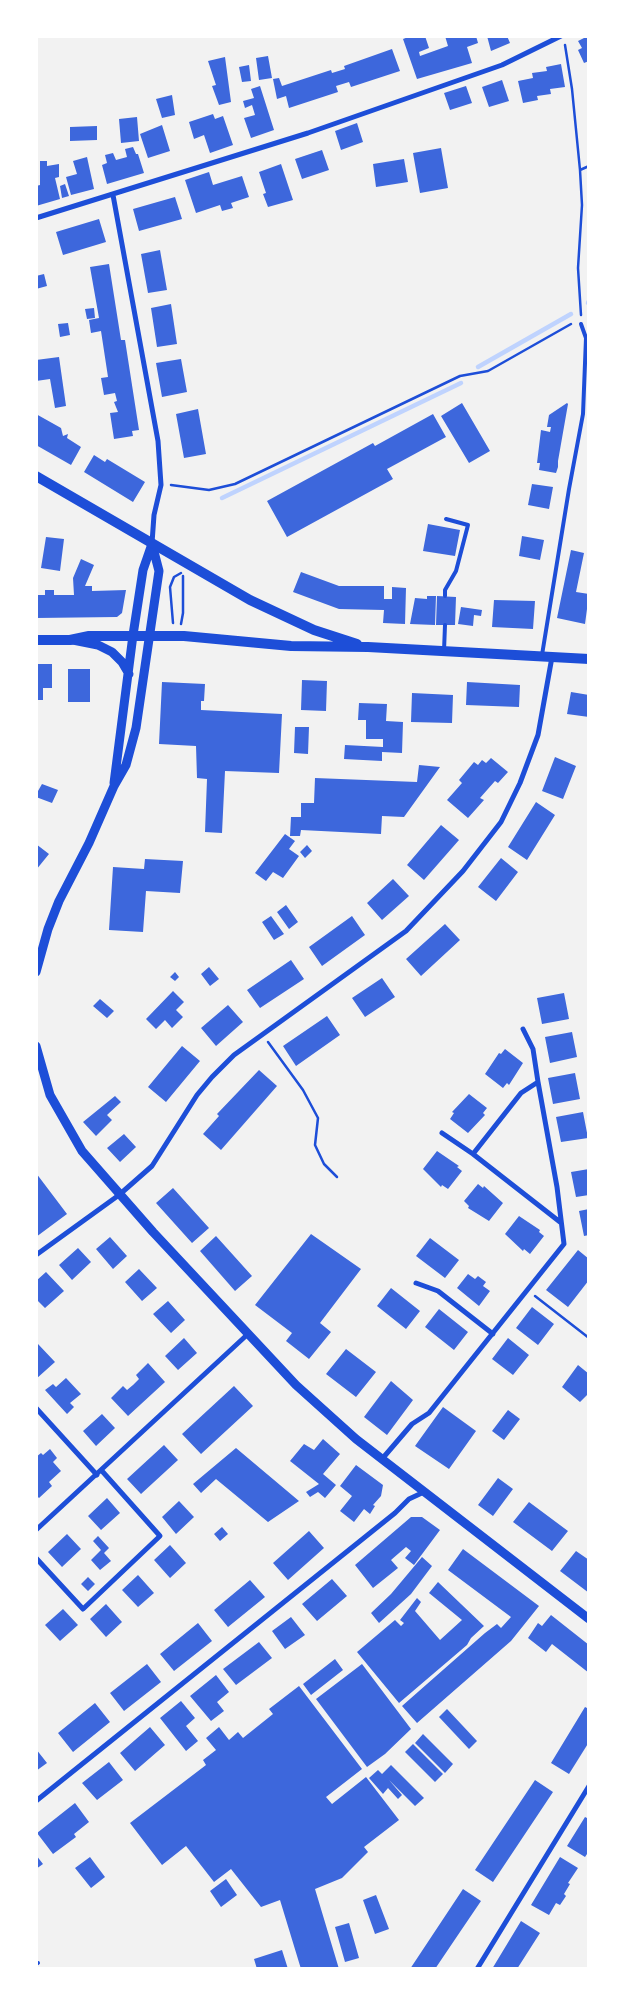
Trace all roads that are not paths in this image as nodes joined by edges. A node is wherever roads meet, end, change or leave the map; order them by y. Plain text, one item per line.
1 (561, 36) edge
2 (113, 195) junction
3 (36, 218) edge
4 (582, 324) road end
5 (36, 476) edge
6 (446, 519) dead end
7 (152, 544) junction
8 (445, 596) dead end
9 (444, 625) dead end
10 (133, 635) junction
11 (149, 635) junction
12 (36, 640) edge
13 (70, 640) junction
14 (368, 647) junction
15 (444, 651) junction
16 (547, 656) junction
17 (589, 660) edge
18 (129, 675) junction
19 (114, 786) junction
20 (36, 972) edge
21 (523, 1029) dead end
22 (36, 1046) edge
23 (538, 1082) junction
24 (442, 1133) dead end
25 (473, 1154) junction
26 (119, 1194) junction
27 (560, 1222) junction
28 (36, 1255) edge
29 (416, 1282) dead end
30 (249, 1333) junction
31 (493, 1334) junction
32 (36, 1408) edge
33 (382, 1459) junction
34 (99, 1473) junction
35 (425, 1491) junction
36 (36, 1530) edge
37 (36, 1558) edge
38 (589, 1619) edge
39 (589, 1786) edge
40 (36, 1802) edge
41 (477, 1969) edge

1 - 2 street
2 - 3 street
2 - 7 street
4 - 16 lane
5 - 7 main road
6 - 8 lane
7 - 10 street
7 - 11 street
7 - 14 main road
9 - 15 lane
10 - 11 main road
10 - 13 main road
10 - 18 street
11 - 14 main road
11 - 19 street
12 - 13 main road
13 - 18 street
14 - 15 main road
15 - 16 main road
16 - 17 main road
16 - 26 street
18 - 19 street
19 - 20 street
21 - 23 street
22 - 26 street
23 - 25 street
23 - 27 street
24 - 25 street
25 - 27 street
26 - 28 street
26 - 30 street
27 - 31 street
29 - 31 street
30 - 33 street
30 - 34 street
31 - 33 street
32 - 34 street
33 - 35 street
34 - 36 street
34 - 37 street
35 - 38 street
35 - 40 street
39 - 41 street

